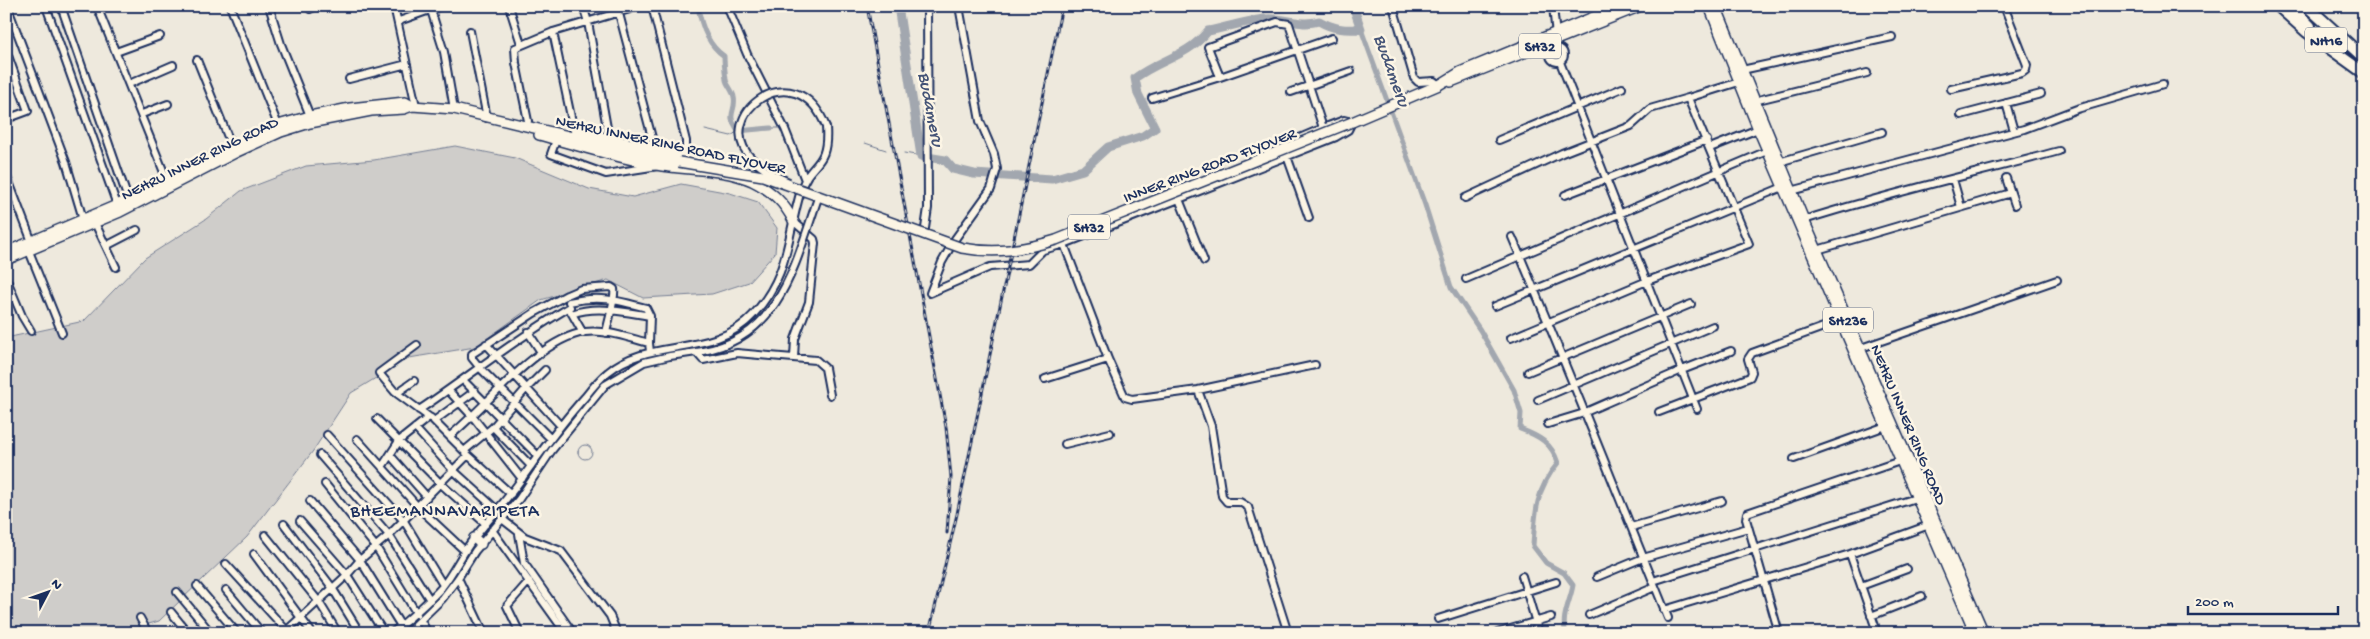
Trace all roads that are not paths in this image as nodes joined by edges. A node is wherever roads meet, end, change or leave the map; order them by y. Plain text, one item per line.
1 (61, 6) edge
2 (97, 6) edge
3 (230, 6) edge
4 (269, 6) edge
5 (309, 6) edge
6 (317, 6) edge
7 (394, 6) edge
8 (441, 6) edge
9 (583, 6) edge
10 (640, 6) edge
11 (652, 6) edge
12 (727, 6) edge
13 (927, 6) edge
14 (959, 6) edge
15 (1393, 6) edge
16 (1553, 6) edge
17 (1620, 6) edge
18 (1641, 6) edge
19 (1709, 6) edge
20 (1716, 6) edge
21 (2004, 6) edge
22 (2278, 6) edge
23 (2290, 6) edge
24 (2307, 6) edge
25 (2316, 6) edge
26 (511, 7) edge
27 (47, 9) dead end
28 (618, 9) edge
29 (431, 10) junction
30 (9, 11) dead end
31 (399, 21) junction
32 (588, 22) junction
33 (470, 31) dead end
34 (553, 32) junction
35 (160, 36) dead end
36 (1892, 37) dead end
37 (1332, 38) dead end
38 (1557, 40) junction
39 (521, 44) junction
40 (6, 50) edge
41 (1297, 51) junction
42 (116, 52) junction
43 (2364, 54) edge
44 (2364, 58) edge
45 (197, 60) dead end
46 (1560, 62) junction
47 (407, 64) junction
48 (173, 65) dead end
49 (1742, 70) junction
50 (1351, 71) dead end
51 (2364, 73) edge
52 (1867, 74) dead end
53 (1220, 77) junction
54 (349, 79) dead end
55 (1739, 82) junction
56 (129, 84) junction
57 (2163, 84) dead end
58 (1439, 85) junction
59 (1309, 86) junction
60 (1622, 88) dead end
61 (1951, 89) dead end
62 (1291, 92) dead end
63 (2041, 94) dead end
64 (1152, 98) dead end
65 (1688, 98) junction
66 (1754, 102) junction
67 (2006, 103) junction
68 (168, 104) dead end
69 (414, 106) junction
70 (1578, 106) junction
71 (454, 109) junction
72 (6, 111) edge
73 (142, 114) junction
74 (1961, 115) dead end
75 (310, 116) junction
76 (487, 118) junction
77 (1352, 122) junction
78 (516, 124) junction
79 (527, 124) junction
80 (278, 126) junction
81 (1323, 128) junction
82 (1758, 129) junction
83 (2014, 131) junction
84 (574, 132) junction
85 (1882, 132) dead end
86 (609, 139) junction
87 (556, 140) junction
88 (1499, 140) dead end
89 (1707, 140) junction
90 (1592, 141) junction
91 (232, 147) junction
92 (1710, 148) junction
93 (654, 149) junction
94 (1768, 151) junction
95 (2059, 151) dead end
96 (686, 155) junction
97 (1288, 156) junction
98 (1779, 162) junction
99 (660, 165) junction
100 (1719, 170) junction
101 (6, 174) edge
102 (2006, 178) dead end
103 (1607, 179) junction
104 (1953, 179) junction
105 (167, 180) junction
106 (750, 180) junction
107 (805, 180) junction
108 (1787, 189) junction
109 (2011, 193) junction
110 (817, 195) junction
111 (1565, 195) dead end
112 (1465, 198) dead end
113 (128, 199) junction
114 (1179, 199) junction
115 (117, 205) junction
116 (2014, 205) dead end
117 (1734, 208) junction
118 (1961, 208) junction
119 (1620, 214) junction
120 (1309, 218) dead end
121 (90, 219) junction
122 (1804, 220) junction
123 (794, 222) junction
124 (137, 230) dead end
125 (924, 235) junction
126 (1512, 236) dead end
127 (1064, 244) junction
128 (30, 246) junction
129 (106, 246) junction
130 (1634, 248) junction
131 (1817, 250) junction
132 (6, 252) edge
133 (1521, 256) junction
134 (6, 260) edge
135 (1204, 261) dead end
136 (116, 267) dead end
137 (6, 278) edge
138 (1466, 279) dead end
139 (2057, 280) dead end
140 (1647, 281) junction
141 (1535, 289) junction
142 (614, 299) junction
143 (1691, 304) dead end
144 (569, 305) junction
145 (1495, 306) dead end
146 (609, 310) junction
147 (1660, 315) junction
148 (650, 316) junction
149 (1840, 321) junction
150 (1550, 323) junction
151 (1713, 326) dead end
152 (31, 331) dead end
153 (528, 332) junction
154 (583, 332) junction
155 (62, 333) dead end
156 (606, 333) junction
157 (1511, 338) dead end
158 (1670, 342) junction
159 (649, 343) junction
160 (486, 344) junction
161 (417, 345) dead end
162 (1860, 348) junction
163 (1732, 351) dead end
164 (540, 352) junction
165 (650, 352) junction
166 (696, 352) junction
167 (496, 354) junction
168 (1562, 357) junction
169 (794, 358) junction
170 (1108, 359) junction
171 (1315, 365) dead end
172 (480, 368) junction
173 (546, 370) dead end
174 (1682, 370) junction
175 (1528, 372) dead end
176 (516, 375) junction
177 (1045, 379) dead end
178 (414, 381) dead end
179 (464, 381) junction
180 (1572, 384) junction
181 (526, 388) junction
182 (500, 389) junction
183 (449, 390) junction
184 (1198, 390) junction
185 (474, 391) junction
186 (397, 393) junction
187 (830, 395) dead end
188 (1693, 398) junction
189 (1538, 400) dead end
190 (460, 402) junction
191 (514, 402) junction
192 (487, 403) junction
193 (1697, 408) dead end
194 (419, 410) junction
195 (1659, 412) dead end
196 (1584, 413) junction
197 (473, 417) junction
198 (502, 418) junction
199 (377, 419) dead end
200 (431, 419) junction
201 (560, 424) junction
202 (1548, 424) dead end
203 (1886, 426) junction
204 (493, 427) junction
205 (414, 428) junction
206 (485, 432) junction
207 (1110, 433) dead end
208 (327, 435) dead end
209 (450, 436) junction
210 (550, 438) junction
211 (357, 439) dead end
212 (399, 441) junction
213 (1065, 444) dead end
214 (466, 453) junction
215 (320, 455) dead end
216 (390, 455) junction
217 (538, 456) junction
218 (1794, 459) dead end
219 (1900, 461) junction
220 (531, 466) junction
221 (382, 467) junction
222 (453, 470) junction
223 (522, 479) junction
224 (325, 484) dead end
225 (441, 484) junction
226 (510, 494) junction
227 (427, 497) junction
228 (1916, 498) junction
229 (310, 501) dead end
230 (1722, 501) dead end
231 (418, 507) junction
232 (497, 510) junction
233 (502, 519) junction
234 (300, 520) dead end
235 (404, 521) junction
236 (284, 524) dead end
237 (486, 524) junction
238 (1932, 524) junction
239 (1631, 527) junction
240 (1748, 528) junction
241 (492, 530) junction
242 (519, 534) junction
243 (265, 535) dead end
244 (389, 535) junction
245 (478, 541) junction
246 (376, 547) junction
247 (1755, 549) junction
248 (465, 552) junction
249 (254, 554) dead end
250 (1850, 554) junction
251 (1644, 558) junction
252 (360, 560) junction
253 (226, 564) dead end
254 (1907, 569) dead end
255 (347, 576) junction
256 (1522, 576) dead end
257 (1597, 577) dead end
258 (458, 578) junction
259 (1763, 580) junction
260 (529, 581) junction
261 (1556, 582) dead end
262 (1654, 584) junction
263 (443, 585) junction
264 (197, 586) dead end
265 (1861, 586) junction
266 (333, 589) junction
267 (226, 590) dead end
268 (1527, 591) junction
269 (177, 592) dead end
270 (1922, 596) dead end
271 (430, 600) junction
272 (319, 602) junction
273 (1664, 610) junction
274 (171, 612) dead end
275 (417, 614) junction
276 (1589, 615) dead end
277 (1551, 616) dead end
278 (1871, 616) junction
279 (302, 617) junction
280 (140, 618) dead end
281 (1668, 618) dead end
282 (1438, 619) dead end
283 (421, 621) junction
284 (1536, 621) junction
285 (400, 626) junction
286 (1875, 626) dead end
287 (286, 632) edge
288 (148, 633) edge
289 (188, 633) edge
290 (211, 633) edge
291 (238, 633) edge
292 (262, 633) edge
293 (312, 633) edge
294 (338, 633) edge
295 (360, 633) edge
296 (384, 633) edge
297 (392, 633) edge
298 (407, 633) edge
299 (428, 633) edge
300 (484, 633) edge
301 (520, 633) edge
302 (564, 633) edge
303 (573, 633) edge
304 (617, 633) edge
305 (1288, 633) edge
306 (1498, 633) edge
307 (1539, 633) edge
308 (1779, 633) edge
309 (1975, 633) edge
310 (1984, 633) edge

1 - 113 street
2 - 42 street
3 - 80 street
4 - 75 street
5 - 6 street
7 - 31 street
8 - 29 street
9 - 32 street
10 - 28 street
11 - 96 street
12 - 107 street
13 - 125 street
14 - 127 street
15 - 58 street
16 - 38 street
17 - 38 main road, SH32
18 - 38 main road, SH32
19 - 55 main road, SH236
20 - 49 main road, NEHRU INNER RING ROAD / SH236
21 - 61 street
22 - 51 highway
23 - 51 highway, NH16
24 - 44 highway, NH16
25 - 43 highway
26 - 39 street
27 - 115 street
28 - 32 street
28 - 93 street
29 - 31 street
29 - 71 street
30 - 121 street
31 - 47 street
32 - 34 street
32 - 86 street
33 - 76 street
34 - 39 street
34 - 84 street
35 - 42 street
36 - 49 street
37 - 41 street
38 - 46 street
38 - 46 street
38 - 58 main road, SH32
39 - 79 street
40 - 72 street
41 - 53 street
41 - 53 street
41 - 59 street
42 - 56 street
45 - 91 street
46 - 70 street
47 - 54 street
47 - 69 street
48 - 56 street
49 - 66 main road, NEHRU INNER RING ROAD / SH236
50 - 59 street
52 - 66 street
53 - 64 street
55 - 65 street
55 - 82 main road, SH236
56 - 73 street
57 - 83 street
58 - 77 main road, SH32
59 - 62 street
59 - 81 street
60 - 70 street
63 - 67 street
65 - 89 street
65 - 90 street
66 - 98 main road, NEHRU INNER RING ROAD / SH236
67 - 74 street
67 - 83 street
68 - 73 street
69 - 71 main road, NEHRU INNER RING ROAD
69 - 75 main road, NEHRU INNER RING ROAD
69 - 121 main road, NEHRU INNER RING ROAD
70 - 88 street
70 - 90 street
71 - 76 main road, NEHRU INNER RING ROAD
73 - 105 street
75 - 80 main road, NEHRU INNER RING ROAD
76 - 78 main road, NEHRU INNER RING ROAD
77 - 81 street
77 - 97 street
77 - 125 main road, INNER RING ROAD FLYOVER / SH32, bridge
78 - 79 main road
78 - 87 main road
79 - 84 main road
79 - 110 main road, NEHRU INNER RING ROAD FLYOVER, bridge
80 - 91 main road, NEHRU INNER RING ROAD
81 - 97 street
82 - 92 street
82 - 94 main road, SH236
83 - 108 street
84 - 86 main road
85 - 98 street
86 - 93 main road
87 - 99 main road
87 - 99 street
89 - 92 street
89 - 103 street
90 - 103 street
90 - 112 street
91 - 105 main road, NEHRU INNER RING ROAD
92 - 100 street
93 - 96 main road
94 - 100 street
94 - 108 main road, SH236
95 - 104 street
96 - 106 main road
97 - 114 street
97 - 120 street
98 - 108 main road, NEHRU INNER RING ROAD / SH236
99 - 106 main road
100 - 117 street
100 - 119 street
101 - 128 street
102 - 109 street
103 - 111 street
103 - 119 street
104 - 118 street
104 - 122 street
105 - 113 main road, NEHRU INNER RING ROAD
106 - 123 main road
107 - 110 street, bridge
107 - 123 street
108 - 117 street
108 - 122 main road, NEHRU INNER RING ROAD / SH236
108 - 149 main road, SH236
109 - 116 street
109 - 118 street
110 - 125 main road, INNER RING ROAD FLYOVER / SH32, bridge
110 - 166 street, bridge
113 - 115 main road, NEHRU INNER RING ROAD
114 - 127 street
114 - 135 street
115 - 121 main road, NEHRU INNER RING ROAD
117 - 130 street
117 - 140 street
118 - 131 street
119 - 130 street
119 - 133 street
121 - 128 main road, NEHRU INNER RING ROAD
121 - 129 street
122 - 131 main road, NEHRU INNER RING ROAD / SH236
123 - 165 street
123 - 169 street
124 - 129 street
126 - 133 street
127 - 170 street
128 - 132 main road, NEHRU INNER RING ROAD
128 - 134 main road, NEHRU INNER RING ROAD
128 - 155 street
129 - 136 street
130 - 140 street
130 - 141 street
131 - 162 main road, NEHRU INNER RING ROAD / SH236
133 - 138 street
133 - 141 street
137 - 152 street
139 - 162 street
140 - 147 street
140 - 150 street
141 - 145 street
141 - 150 street
142 - 144 street
142 - 144 street
142 - 146 street
142 - 148 street
143 - 147 street
144 - 146 street
144 - 153 street
144 - 154 street
144 - 160 street
146 - 148 street
146 - 156 street
147 - 158 street
147 - 168 street
148 - 159 street
149 - 188 street
149 - 203 main road, SH236
150 - 157 street
150 - 168 street
151 - 158 street
153 - 164 street
153 - 167 street
154 - 156 street
154 - 164 street
156 - 159 street
158 - 174 street
158 - 180 street
159 - 165 street
160 - 167 street
160 - 172 street
161 - 186 street
162 - 238 main road, NEHRU INNER RING ROAD / SH236
163 - 174 street
164 - 176 street
165 - 201 street
166 - 169 street
166 - 233 street
167 - 172 street
167 - 176 street
168 - 175 street
168 - 180 street
169 - 187 street
170 - 177 street
170 - 184 street
171 - 184 street
172 - 179 street
172 - 182 street
173 - 181 street
174 - 188 street
174 - 196 street
176 - 181 street
176 - 182 street
178 - 186 street
179 - 183 street
179 - 185 street
180 - 189 street
180 - 196 street
181 - 191 street
181 - 201 street
182 - 191 street
182 - 192 street
183 - 190 street
183 - 194 street
184 - 305 street
185 - 190 street
185 - 192 street
186 - 194 street
188 - 193 street
188 - 195 street
190 - 197 street
190 - 200 street
191 - 198 street
191 - 210 street
192 - 197 street
192 - 198 street
194 - 200 street
196 - 202 street
196 - 239 street
197 - 206 street
197 - 209 street
198 - 204 street
198 - 217 street
199 - 212 street
200 - 205 street
200 - 209 street
201 - 210 street
203 - 218 street
203 - 219 main road, SH236
204 - 206 street
204 - 220 street
205 - 212 street
205 - 222 street
206 - 214 street
206 - 223 street
207 - 213 street
208 - 235 street
209 - 214 street
210 - 217 street
211 - 221 street
212 - 216 street
212 - 225 street
214 - 222 street
214 - 226 street
215 - 244 street
216 - 221 street
216 - 227 street
217 - 220 street
219 - 228 main road, SH236
219 - 240 street
220 - 223 street
221 - 231 street
222 - 225 street
222 - 232 street
223 - 226 street
224 - 246 street
225 - 227 street
225 - 237 street
226 - 232 street
227 - 231 street
228 - 238 main road, SH236
228 - 247 street
229 - 252 street
230 - 239 street
231 - 235 street
231 - 248 street
232 - 237 street
233 - 241 street
233 - 242 street
234 - 255 street
235 - 244 street
235 - 263 street
236 - 266 street
237 - 245 street
238 - 250 street
238 - 309 main road, SH236
238 - 310 main road, NEHRU INNER RING ROAD / SH236
239 - 251 street
240 - 247 street
240 - 251 street
241 - 245 street
241 - 260 street
242 - 303 street
242 - 304 street
243 - 272 street
244 - 246 street
244 - 271 street
245 - 248 street
245 - 258 street
246 - 252 street
246 - 275 street
247 - 259 street
247 - 262 street
248 - 263 street
249 - 279 street
250 - 259 street
250 - 265 street
251 - 257 street
251 - 262 street
252 - 255 street
252 - 285 street
253 - 287 street
254 - 265 street
255 - 266 street
255 - 296 street
256 - 268 street
258 - 283 street
258 - 300 street
259 - 273 street
259 - 308 street
260 - 301 street
260 - 302 street
261 - 268 street
262 - 273 street
262 - 276 street
263 - 271 street
264 - 291 street
265 - 278 street
266 - 272 street
266 - 295 street
267 - 292 street
268 - 282 street
268 - 284 street
269 - 290 street
270 - 278 street
271 - 275 street
272 - 279 street
272 - 294 street
273 - 281 street
274 - 289 street
275 - 285 street
277 - 284 street
278 - 286 street
279 - 287 street
279 - 293 street
280 - 288 street
283 - 298 street
283 - 299 street
284 - 306 street
284 - 307 street
285 - 297 street

